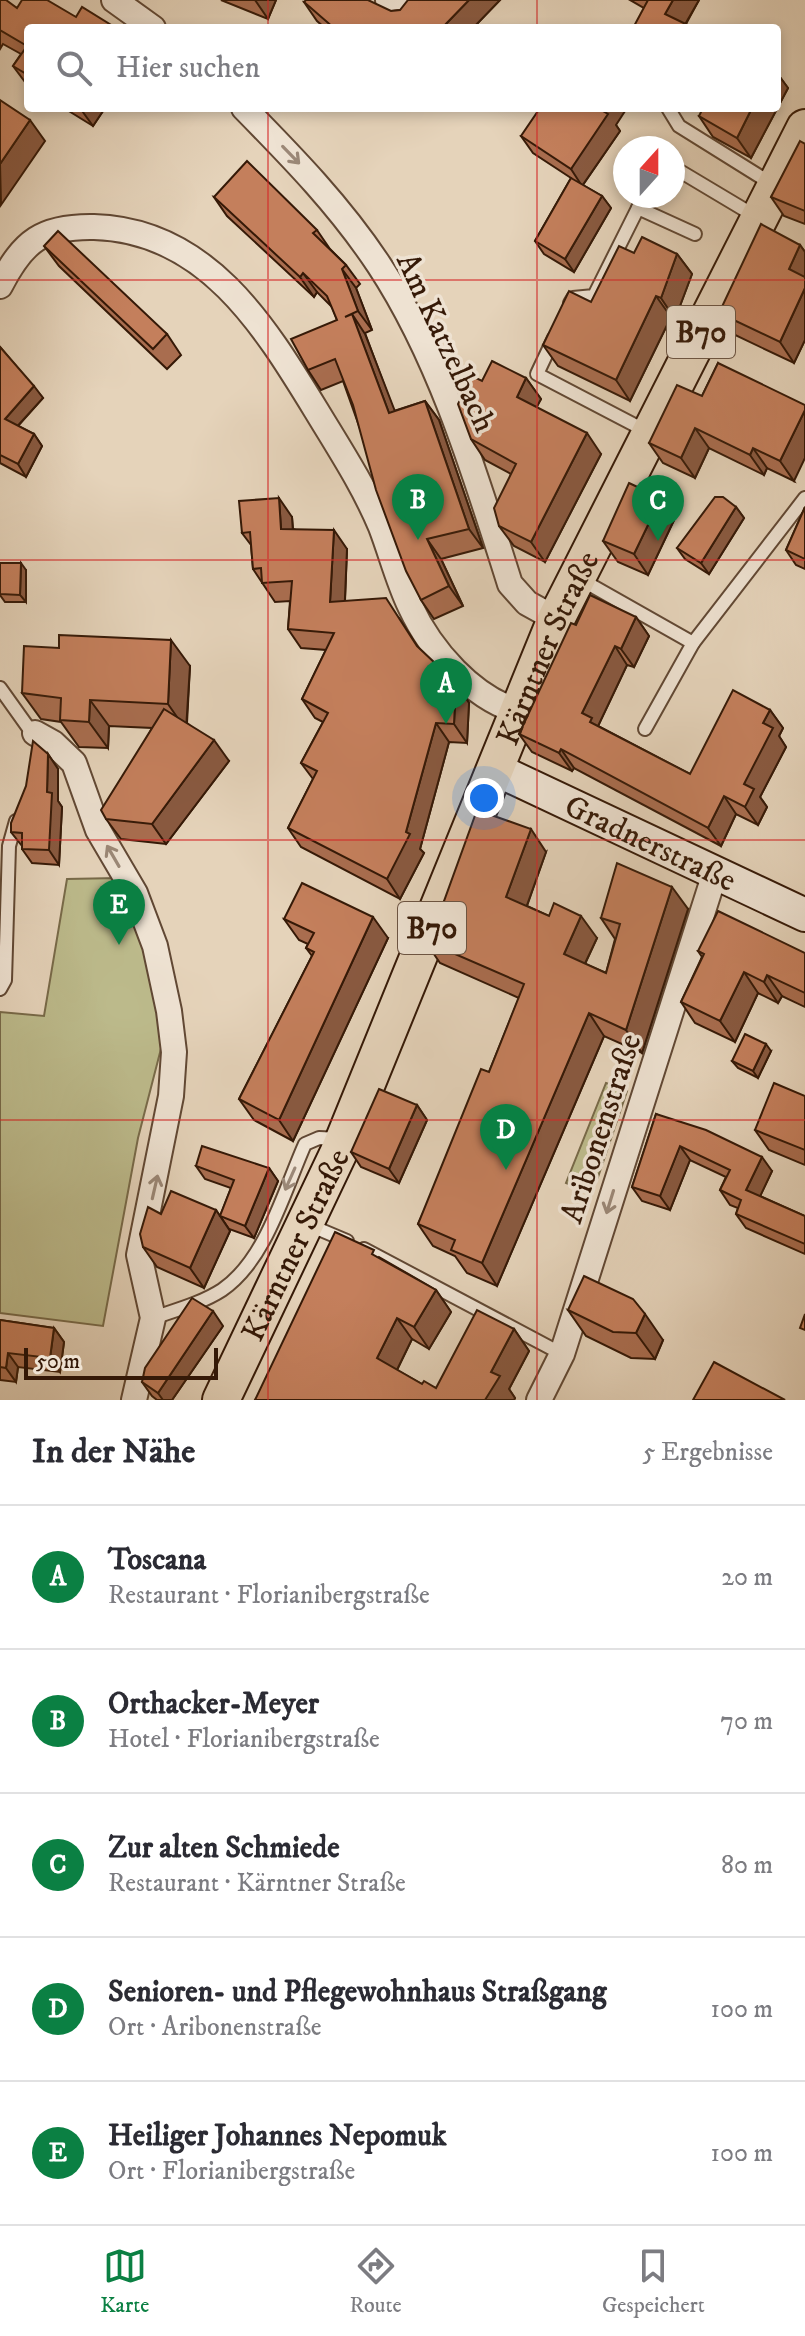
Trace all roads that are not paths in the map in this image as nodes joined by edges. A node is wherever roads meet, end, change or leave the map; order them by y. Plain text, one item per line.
1 (114, 0) edge
2 (147, 24) edge
3 (248, 112) edge
4 (670, 112) edge
5 (805, 128) edge
6 (685, 174) edge
7 (775, 185) junction
8 (638, 208) edge
9 (651, 208) edge
10 (758, 218) junction
11 (695, 234) dead end
12 (0, 286) edge
13 (567, 311) edge
14 (561, 324) edge
15 (650, 432) junction
16 (805, 498) edge
17 (577, 577) junction
18 (556, 619) junction
19 (693, 643) junction
20 (0, 688) edge
21 (520, 712) junction
22 (645, 729) dead end
23 (35, 744) joint
24 (497, 770) junction
25 (19, 809) edge
26 (715, 873) junction
27 (805, 915) edge
28 (0, 989) edge
29 (344, 1139) junction
30 (306, 1224) junction
31 (153, 1318) junction
32 (562, 1354) junction
33 (134, 1400) edge
34 (221, 1400) edge
35 (539, 1400) edge

1 - 2 street
3 -> 18 street, Am Katzelbach
4 - 7 lane
5 - 7 main road, Kärntner Straße / B70
6 - 10 lane
7 - 10 main road, Kärntner Straße / B70
8 - 13 lane
9 - 11 lane
10 - 15 main road, Kärntner Straße / B70
12 - 21 street
14 - 15 lane
15 - 17 main road, Kärntner Straße / B70
16 - 19 lane
17 - 18 main road, Kärntner Straße / B70
17 - 19 lane
18 - 21 main road, Kärntner Straße / B70
19 - 22 lane
20 - 23 lane
21 - 24 main road, Kärntner Straße / B70
31 -> 23 street
24 - 26 main road, Gradnerstraße
24 - 29 main road, Kärntner Straße / B70
25 - 28 lane
26 - 27 main road, Gradnerstraße
26 -> 32 street, Aribonenstraße
29 - 30 main road, Kärntner Straße / B70
29 -> 31 lane
30 - 32 lane
30 - 34 main road, Kärntner Straße / B70
31 - 33 street
32 - 35 street, Aribonenstraße

